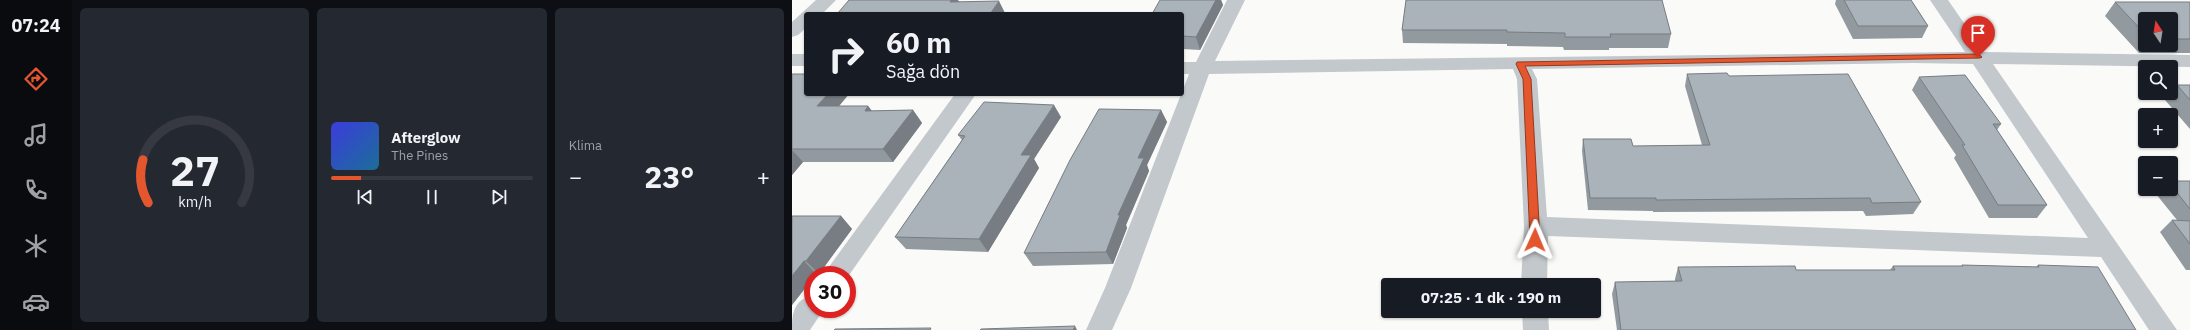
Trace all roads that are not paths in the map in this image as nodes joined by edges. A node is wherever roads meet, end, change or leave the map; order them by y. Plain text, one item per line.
1 (827, 0) edge
2 (1236, 0) edge
3 (1939, 0) edge
4 (813, 12) edge
5 (804, 21) edge
6 (792, 31) edge
7 (1978, 57) junction
8 (792, 60) edge
9 (804, 60) edge
10 (2190, 60) edge
11 (1520, 64) junction
12 (1193, 68) edge
13 (965, 96) edge
14 (1536, 226) junction
15 (2108, 248) junction
16 (842, 266) edge
17 (1534, 278) edge
18 (804, 318) edge
19 (1535, 318) edge
20 (795, 330) edge
21 (1099, 330) edge
22 (1536, 330) edge
23 (2164, 330) edge

1 - 4 street
2 - 12 street
3 - 7 street
5 - 6 street
7 - 10 street
7 - 11 street
7 - 15 street
8 - 9 street
11 - 12 street
11 - 14 street
12 - 21 street
13 - 16 street
14 - 15 street
14 - 17 street
15 - 23 street
18 - 20 street
19 - 22 street

